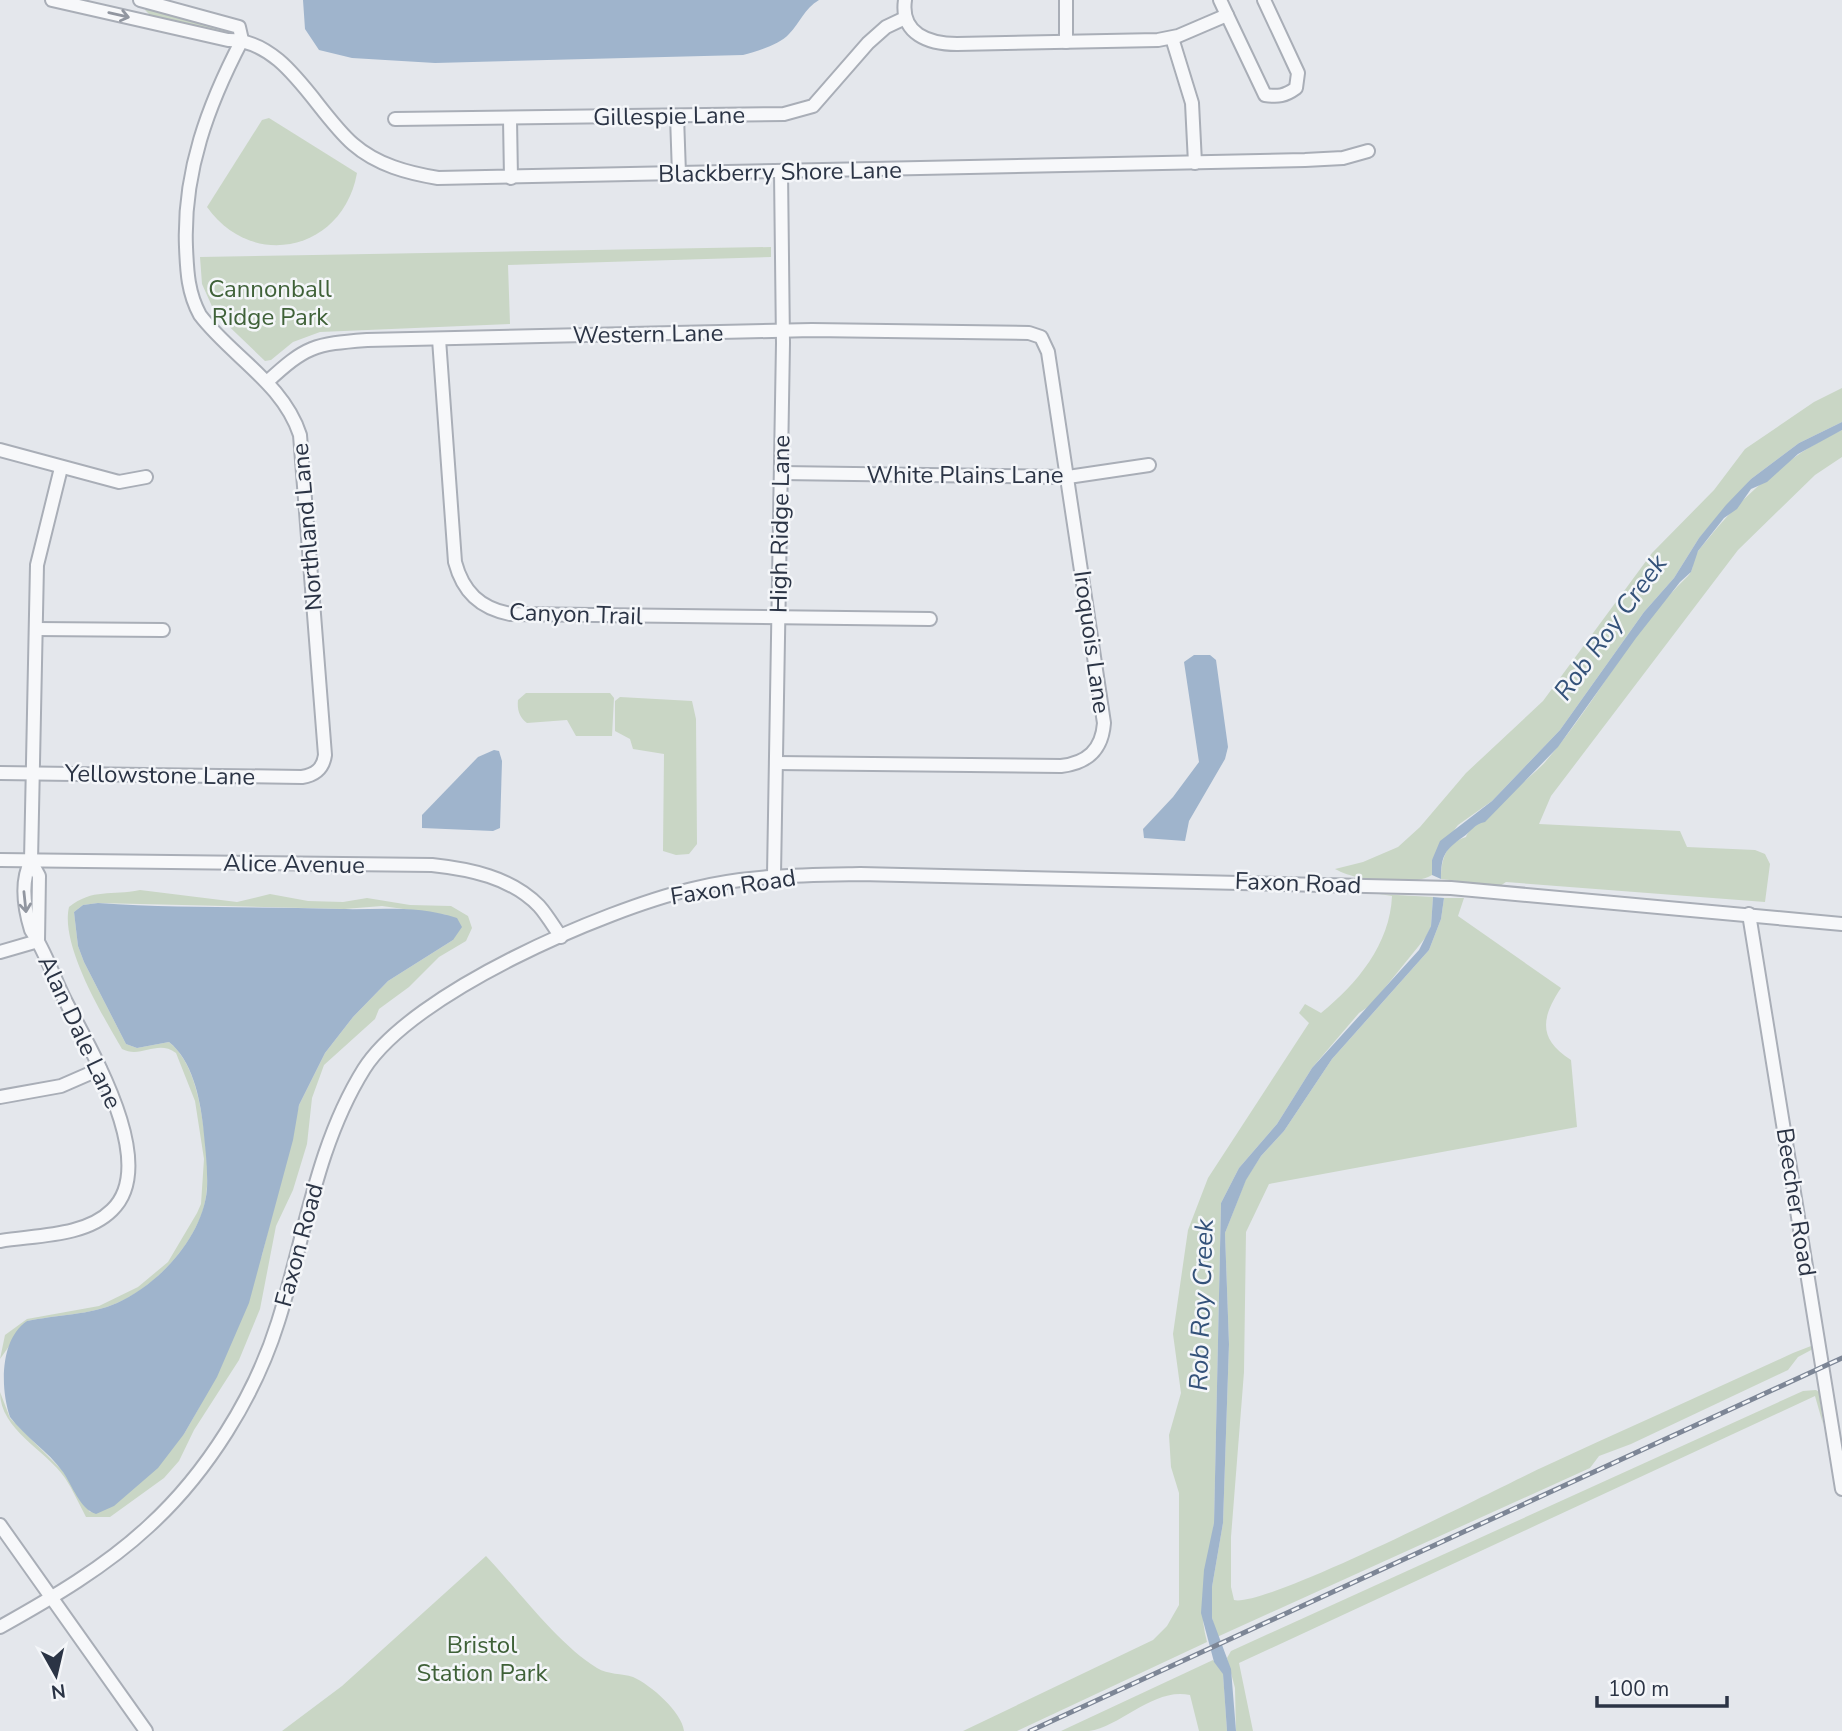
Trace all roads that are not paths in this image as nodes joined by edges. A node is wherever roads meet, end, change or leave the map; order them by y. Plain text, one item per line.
1 (52, 0) edge
2 (139, 0) edge
3 (905, 0) edge
4 (1066, 0) edge
5 (1220, 0) edge
6 (1264, 0) edge
7 (1227, 15) junction
8 (905, 18) junction
9 (1172, 38) junction
10 (242, 40) junction
11 (1066, 42) junction
12 (677, 116) junction
13 (510, 118) junction
14 (395, 119) dead end
15 (1368, 151) dead end
16 (1195, 163) junction
17 (781, 172) junction
18 (679, 174) junction
19 (511, 178) junction
20 (783, 331) junction
21 (1041, 337) joint
22 (439, 339) junction
23 (267, 382) junction
24 (0, 450) edge
25 (1149, 465) dead end
26 (61, 468) junction
27 (781, 473) junction
28 (146, 477) dead end
29 (1068, 477) junction
30 (778, 618) junction
31 (930, 619) dead end
32 (36, 629) junction
33 (163, 630) dead end
34 (776, 763) junction
35 (319, 770) joint
36 (0, 773) edge
37 (33, 773) junction
38 (0, 860) edge
39 (32, 861) junction
40 (774, 875) junction
41 (1749, 914) junction
42 (1842, 923) edge
43 (561, 937) junction
44 (38, 942) junction
45 (0, 952) edge
46 (100, 1069) junction
47 (0, 1097) edge
48 (0, 1241) edge
49 (1842, 1489) edge
50 (0, 1525) edge
51 (52, 1598) junction
52 (0, 1627) edge
53 (146, 1731) edge

1 -> 10 street, Blackberry Shore Lane
2 - 10 street, Blackberry Shore Lane
3 - 8 street
4 - 11 street
5 - 7 street
6 - 7 street
7 - 9 street
8 - 11 street
8 - 12 street, Gillespie Lane
9 - 11 street
9 - 16 street
10 - 19 street, Blackberry Shore Lane
10 - 23 street, Northland Lane
12 - 13 street, Gillespie Lane
12 - 18 street
13 - 14 street, Gillespie Lane
13 - 19 street
15 - 16 street, Blackberry Shore Lane
16 - 17 street, Blackberry Shore Lane
17 - 18 street, Blackberry Shore Lane
17 - 20 street, High Ridge Lane
18 - 19 street, Blackberry Shore Lane
20 - 21 street, Western Lane
20 - 22 street, Western Lane
20 - 27 street, High Ridge Lane
21 - 29 street, Iroquois Lane
22 - 23 street, Western Lane
22 - 30 street, Canyon Trail
23 - 35 street, Northland Lane
24 - 26 street
25 - 29 street, White Plains Lane
26 - 28 street
26 - 32 street, Alan Dale Lane
27 - 29 street, White Plains Lane
27 - 30 street, High Ridge Lane
29 - 34 street, Iroquois Lane
30 - 31 street, Canyon Trail
30 - 34 street, High Ridge Lane
32 - 33 street
32 - 37 street, Alan Dale Lane
34 - 40 street, High Ridge Lane
35 - 37 street, Yellowstone Lane
36 - 37 street, Yellowstone Lane
37 - 39 street, Alan Dale Lane
38 - 39 street, Alice Avenue
39 - 43 street, Alice Avenue
39 - 44 street, Alan Dale Lane
40 - 41 street, Faxon Road
40 - 43 street, Faxon Road
41 - 42 street, Faxon Road
41 - 49 street, Beecher Road
43 - 51 street, Faxon Road
44 - 45 street
44 - 46 street, Alan Dale Lane
46 - 47 street
46 - 48 street, Alan Dale Lane
50 - 51 street
51 - 52 street, Faxon Road
51 - 53 street

